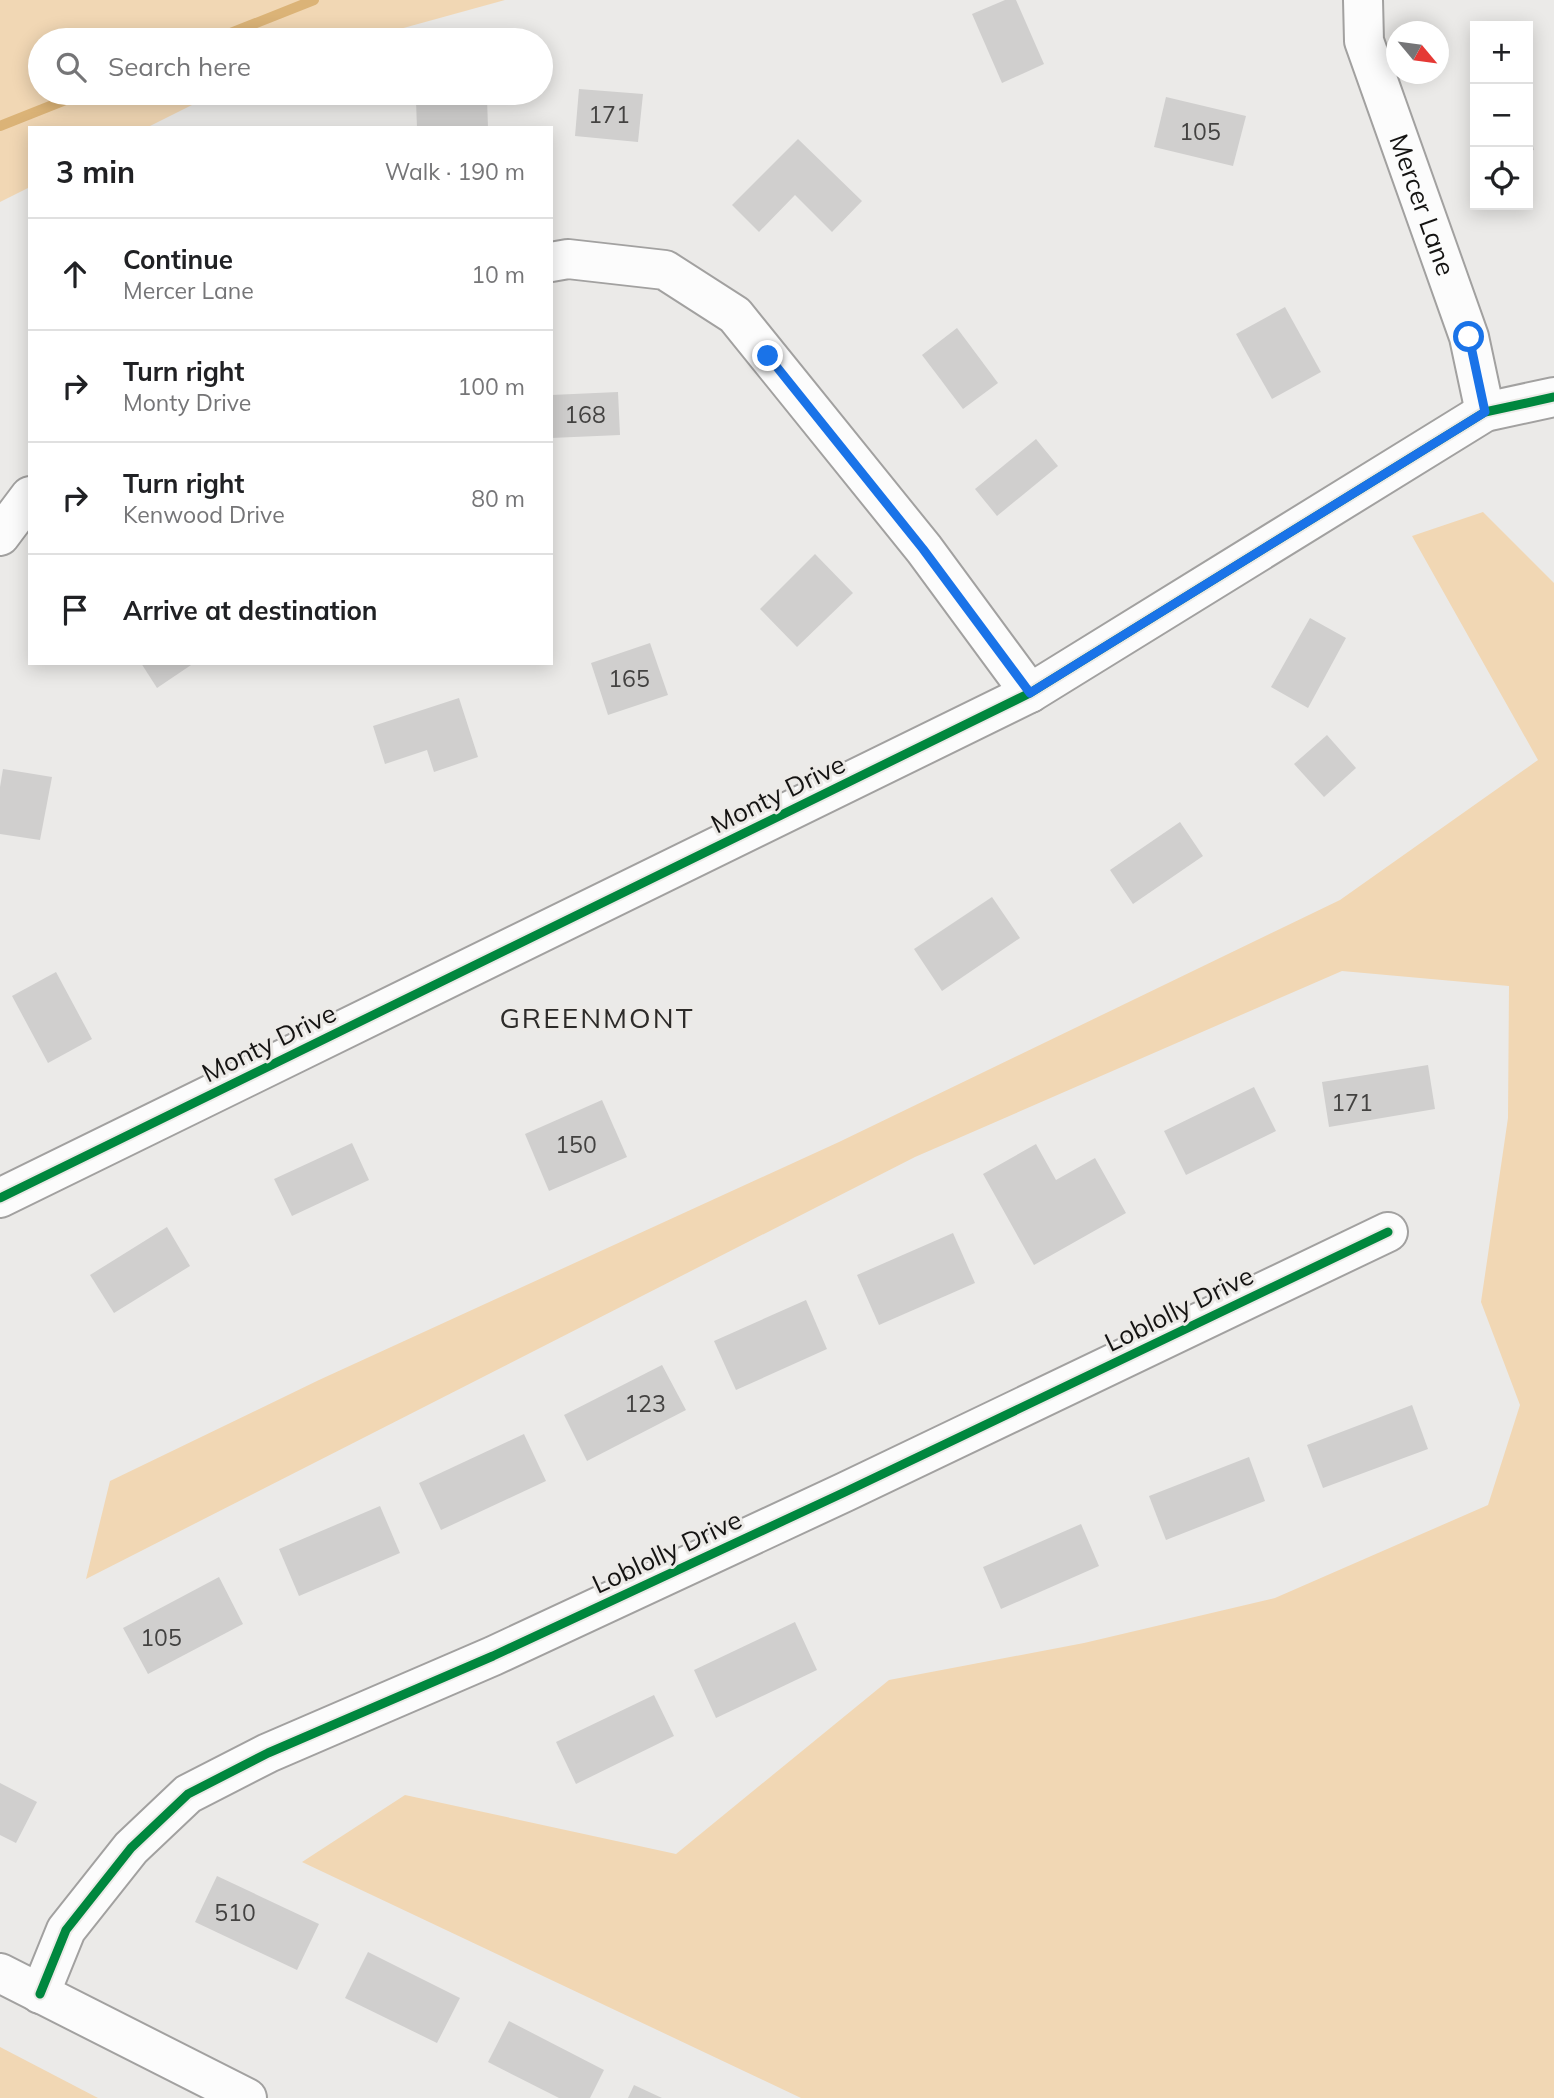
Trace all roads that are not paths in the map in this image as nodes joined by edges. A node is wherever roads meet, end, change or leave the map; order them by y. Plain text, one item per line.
1 (1363, 0) edge
2 (553, 261) edge
3 (1554, 397) edge
4 (1485, 412) junction
5 (28, 499) edge
6 (0, 536) edge
7 (1030, 693) junction
8 (0, 1198) edge
9 (1388, 1232) dead end
10 (0, 1973) edge
11 (40, 1994) junction
12 (247, 2098) edge

1 - 4 street, Mercer Lane
2 - 7 street
3 - 4 street, Monty Drive
4 - 7 street, Monty Drive
5 - 6 street
7 - 8 street, Monty Drive
9 - 11 street, Loblolly Drive
10 - 11 street
11 - 12 street

